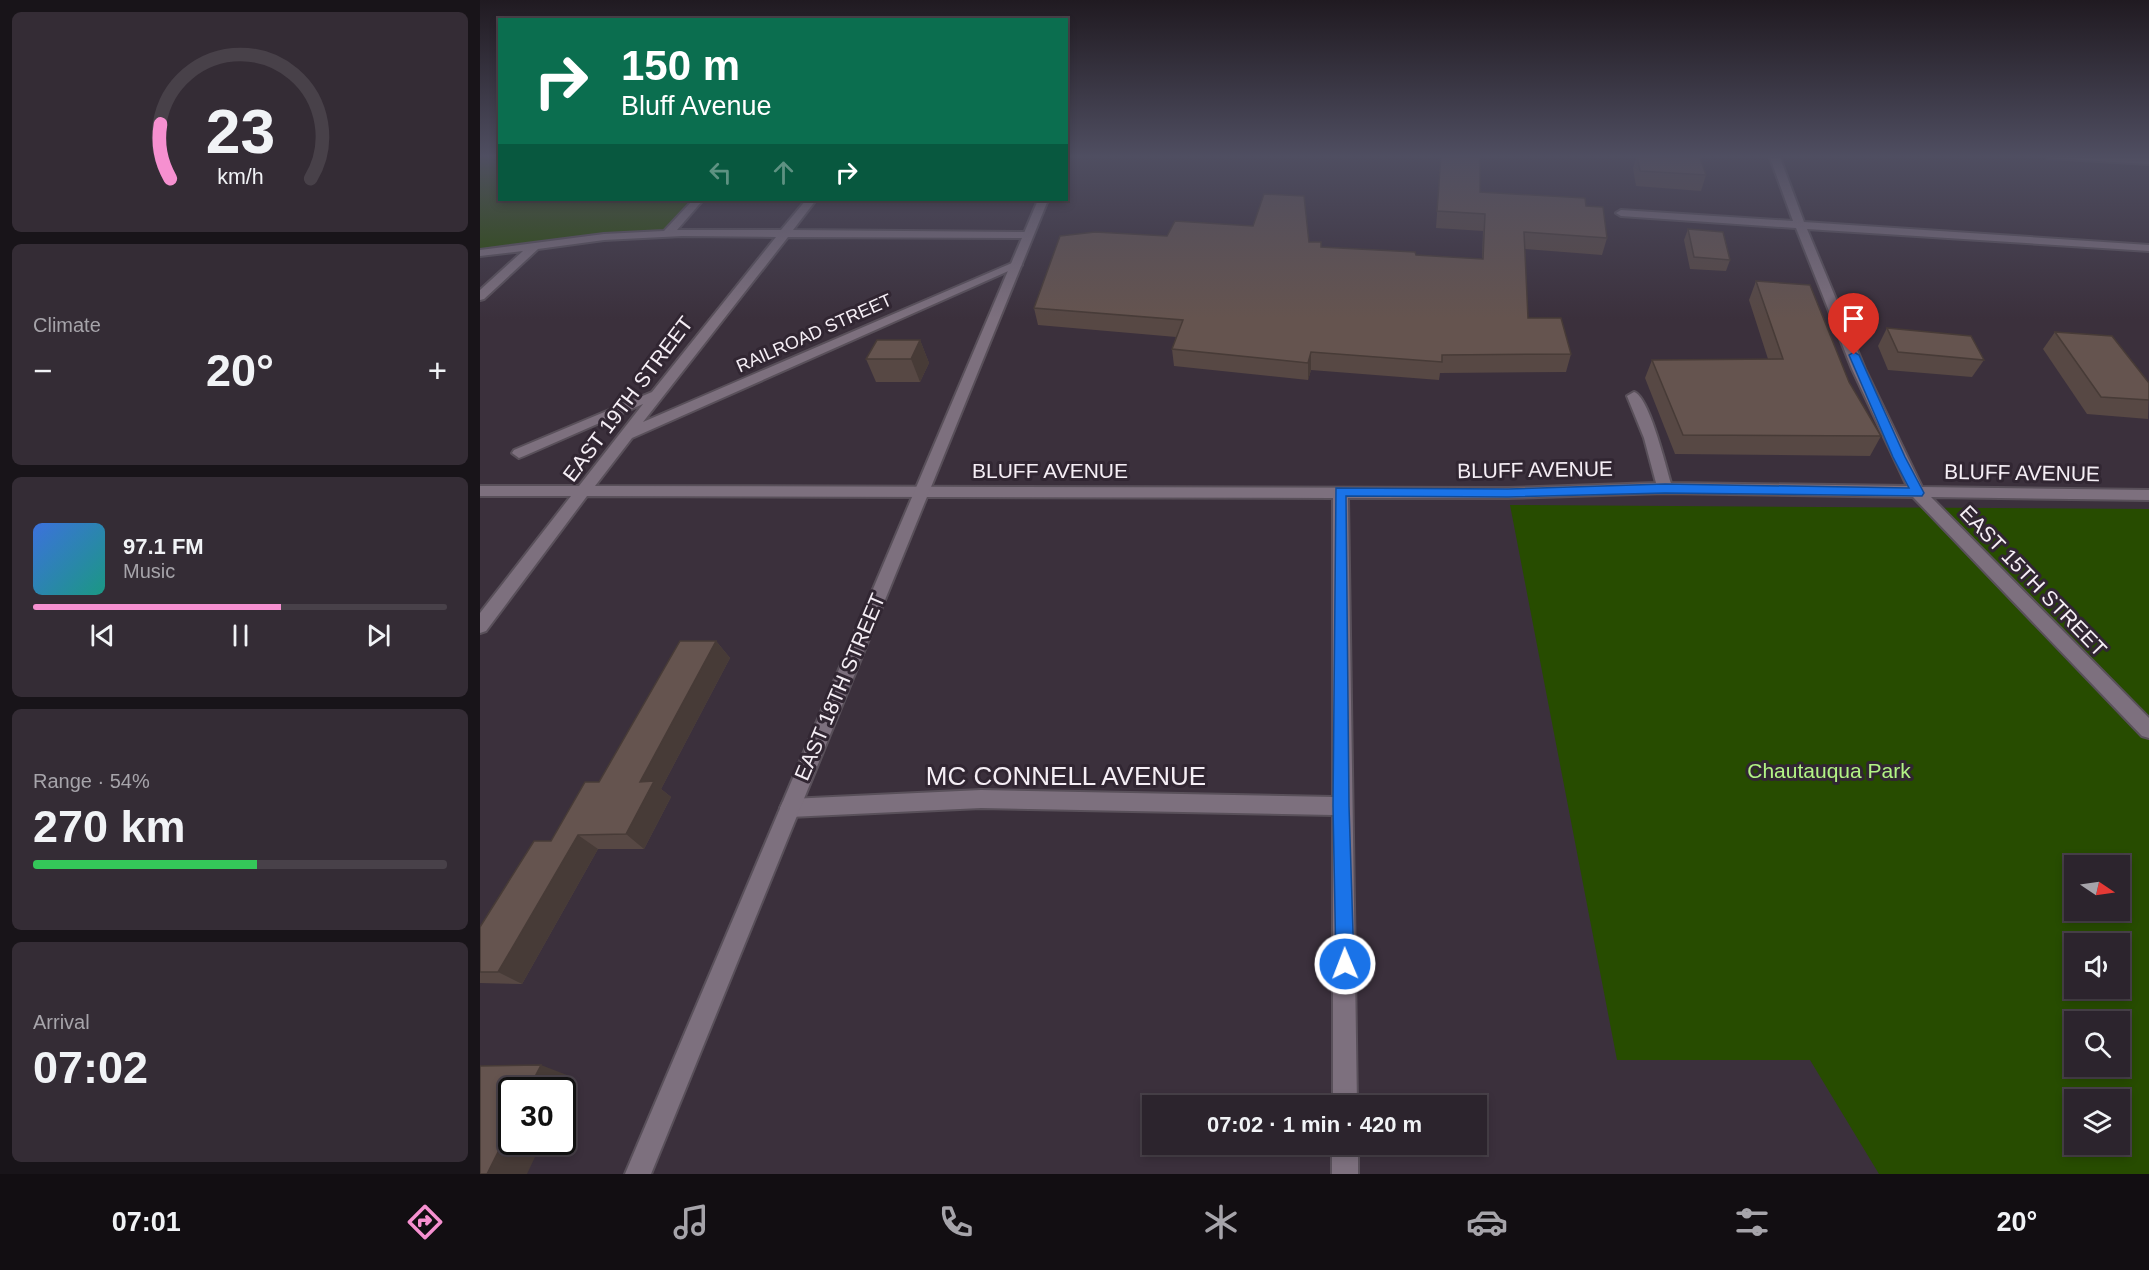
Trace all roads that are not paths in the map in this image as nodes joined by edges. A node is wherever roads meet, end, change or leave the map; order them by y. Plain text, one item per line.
1 (689, 210) edge
2 (803, 210) edge
3 (1039, 210) edge
4 (1795, 210) edge
5 (1621, 213) dead end
6 (1800, 224) junction
7 (667, 234) junction
8 (782, 234) junction
9 (1028, 235) junction
10 (535, 246) junction
11 (2149, 248) edge
12 (480, 253) edge
13 (1016, 265) junction
14 (480, 296) edge
15 (657, 395) junction
16 (1634, 396) dead end
17 (627, 435) junction
18 (519, 453) dead end
19 (1665, 488) junction
20 (585, 490) junction
21 (480, 491) edge
22 (922, 491) junction
23 (1340, 491) junction
24 (1918, 493) junction
25 (2149, 495) edge
26 (480, 626) edge
27 (2149, 730) edge
28 (1341, 806) junction
29 (790, 807) junction
30 (1345, 1095) edge
31 (1345, 1155) edge
32 (638, 1174) edge
33 (1345, 1174) edge

1 - 7 street
2 - 8 street, EAST 19TH STREET
3 - 9 street, EAST 18TH STREET
4 - 6 street, EAST 15TH STREET
5 - 6 street
6 - 11 street
6 - 24 street, EAST 15TH STREET
7 - 8 street
7 - 10 street
8 - 9 street
8 - 15 street, EAST 19TH STREET
9 - 13 street, EAST 18TH STREET
10 - 12 street
10 - 14 street
13 - 17 street, RAILROAD STREET
13 - 22 street, EAST 18TH STREET
15 - 17 street, EAST 19TH STREET
15 - 18 street
16 - 19 street
17 - 20 street, EAST 19TH STREET
19 - 23 street, BLUFF AVENUE
19 - 24 street, BLUFF AVENUE
20 - 21 street
20 - 22 street, BLUFF AVENUE
20 - 26 street, EAST 19TH STREET
22 - 23 street, BLUFF AVENUE
22 - 29 street, EAST 18TH STREET
23 - 28 street
24 - 25 street, BLUFF AVENUE
24 - 27 street, EAST 15TH STREET
28 - 29 street, MC CONNELL AVENUE
28 - 30 street
29 - 32 street, EAST 18TH STREET
31 - 33 street

